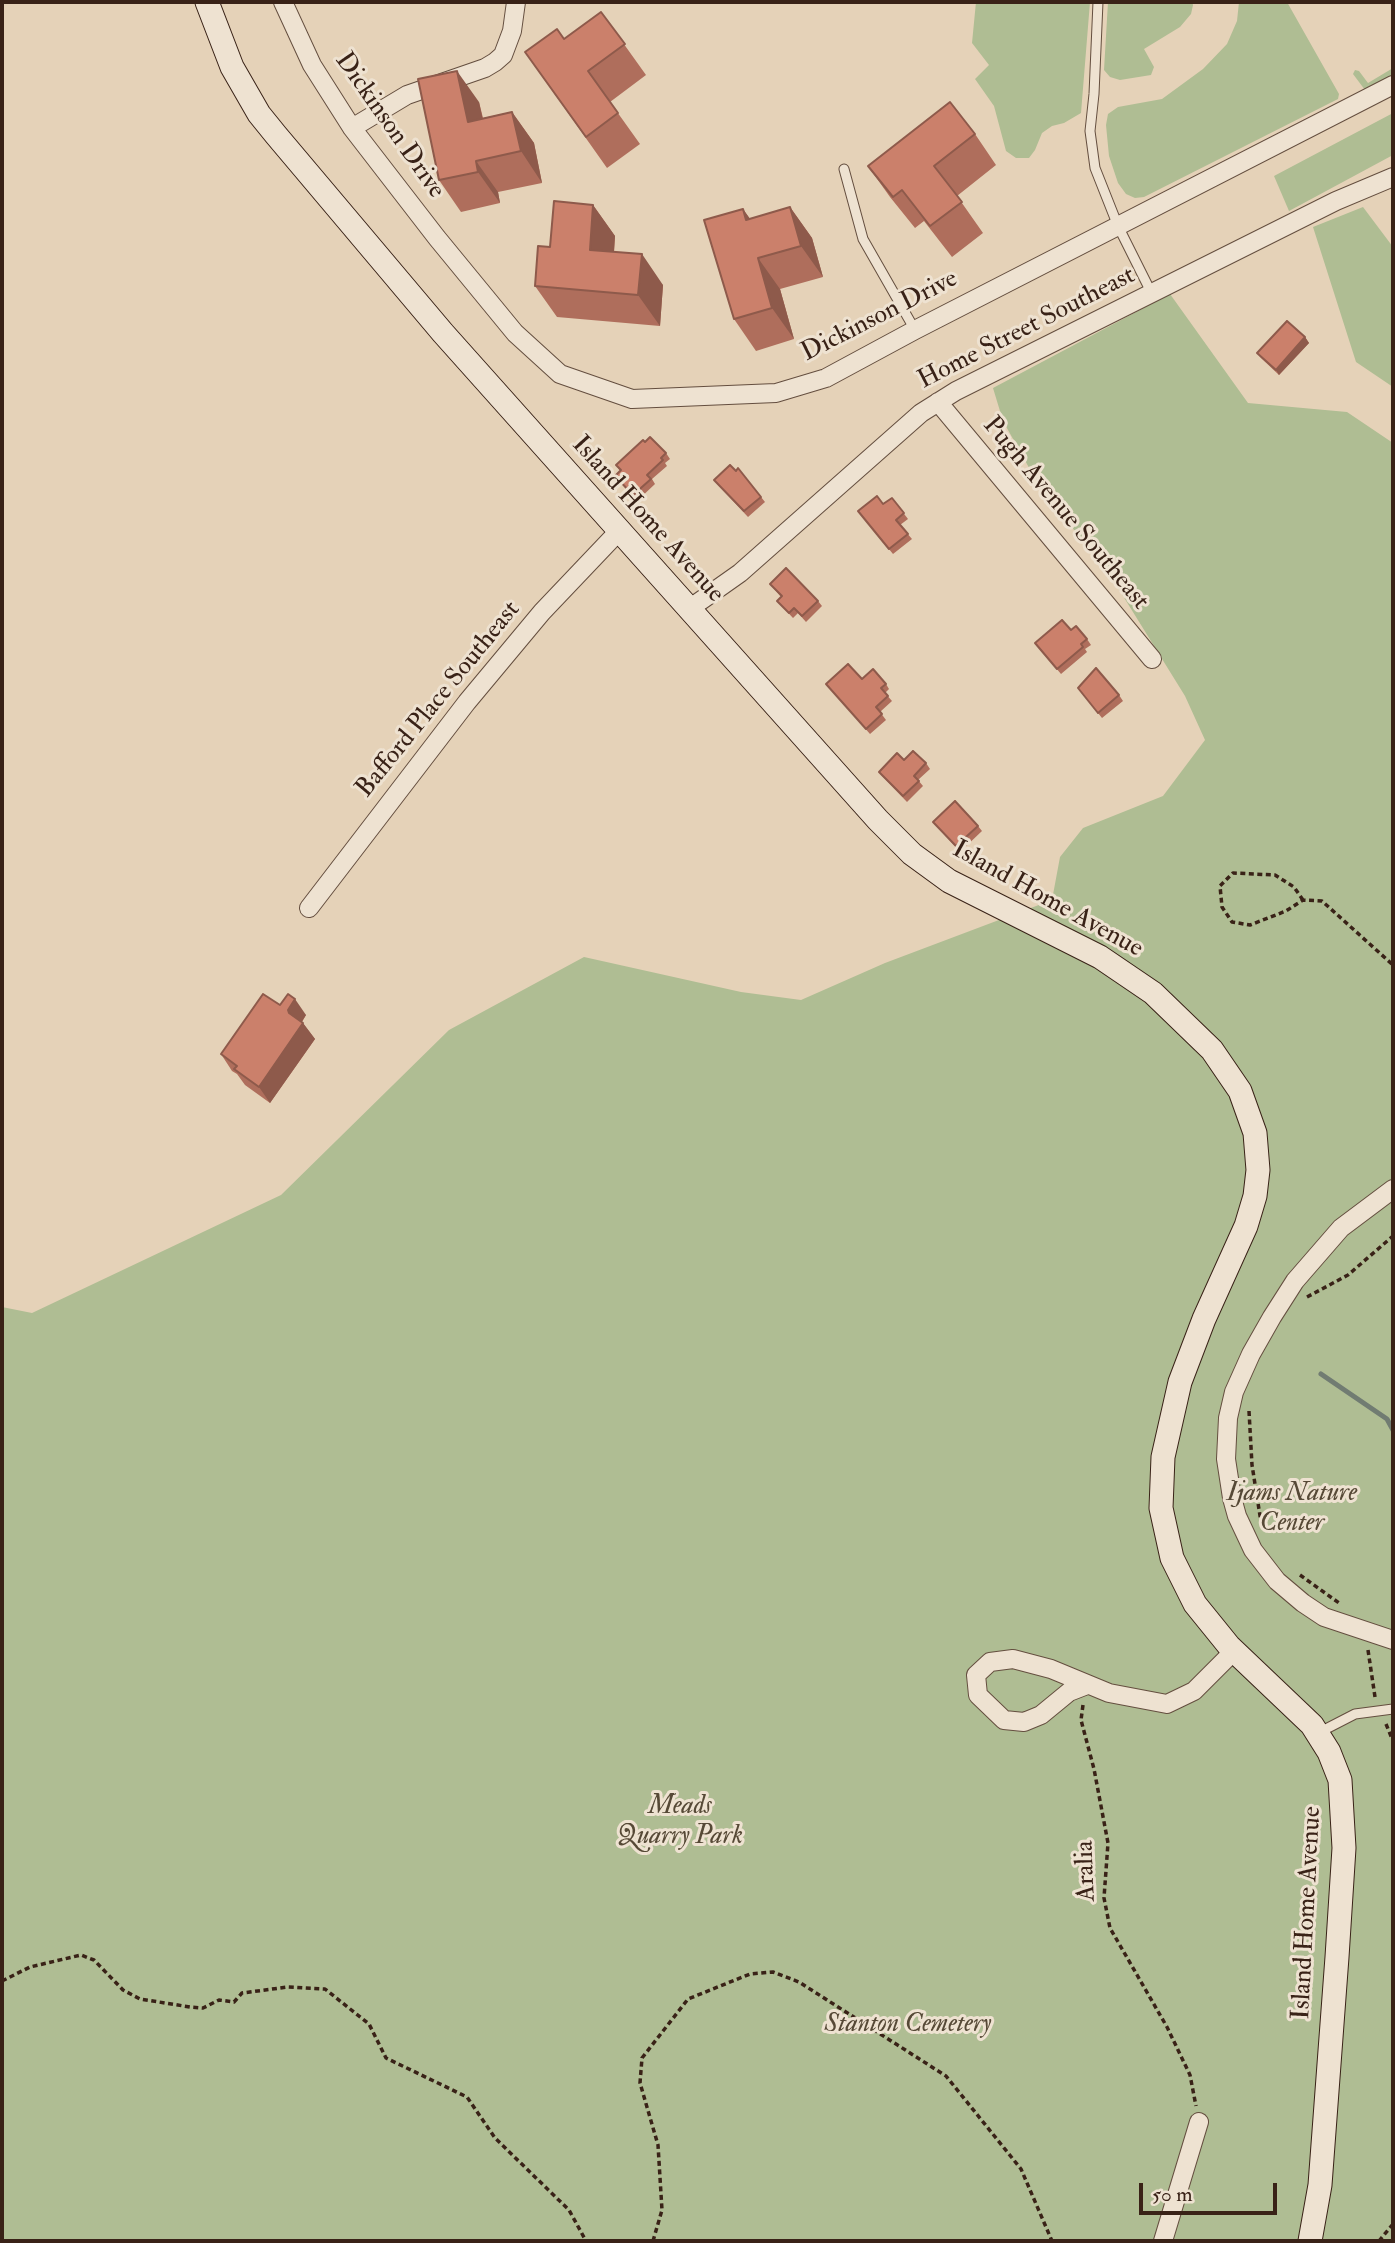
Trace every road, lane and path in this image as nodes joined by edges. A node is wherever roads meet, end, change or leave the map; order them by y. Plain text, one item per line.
1 (207, 2) edge
2 (283, 2) edge
3 (516, 2) edge
4 (1098, 2) edge
5 (1393, 85) edge
6 (352, 128) junction
7 (844, 169) dead end
8 (1393, 177) edge
9 (1118, 226) junction
10 (1152, 294) junction
11 (915, 330) junction
12 (938, 402) junction
13 (619, 531) junction
14 (689, 609) junction
15 (1152, 659) dead end
16 (1303, 900) junction
17 (309, 908) dead end
18 (1393, 965) edge
19 (1393, 1189) edge
20 (1393, 1236) edge
21 (1299, 1305) dead end
22 (1249, 1408) dead end
23 (1262, 1526) dead end
24 (1290, 1568) dead end
25 (1360, 1629) junction
26 (1393, 1640) edge
27 (1234, 1651) junction
28 (1087, 1685) junction
29 (1393, 1709) edge
30 (1380, 1710) junction
31 (1318, 1733) junction
32 (1393, 1741) edge
33 (2, 1981) edge
34 (1199, 2122) joint
35 (1393, 2224) edge
36 (586, 2241) edge
37 (653, 2241) edge
38 (1052, 2241) edge
39 (1163, 2241) edge
40 (1310, 2241) edge
41 (1379, 2241) edge

1 - 13 street, Island Home Avenue
2 - 6 street, Dickinson Drive
3 - 6 street
4 - 9 lane
5 - 9 street, Dickinson Drive
6 - 11 street, Dickinson Drive
7 - 11 lane
8 - 10 street, Home Street Southeast
9 - 10 lane
9 - 11 street, Dickinson Drive
10 - 12 street, Home Street Southeast
12 - 14 street, Home Street Southeast
12 - 15 street, Pugh Avenue Southeast
13 - 14 street, Island Home Avenue
13 - 17 street, Bafford Place Southeast
14 - 27 street, Island Home Avenue
16 - 16 path
16 - 18 path
19 - 25 street
20 - 21 path
22 - 23 path
24 - 25 path
25 - 26 street
25 - 30 path
27 - 28 street
27 - 31 street, Island Home Avenue
28 - 28 street
28 - 34 path, Aralia
29 - 30 lane
30 - 31 lane
30 - 32 path
31 - 40 street, Island Home Avenue
33 - 36 path
34 - 39 street
35 - 41 path
37 - 38 path

